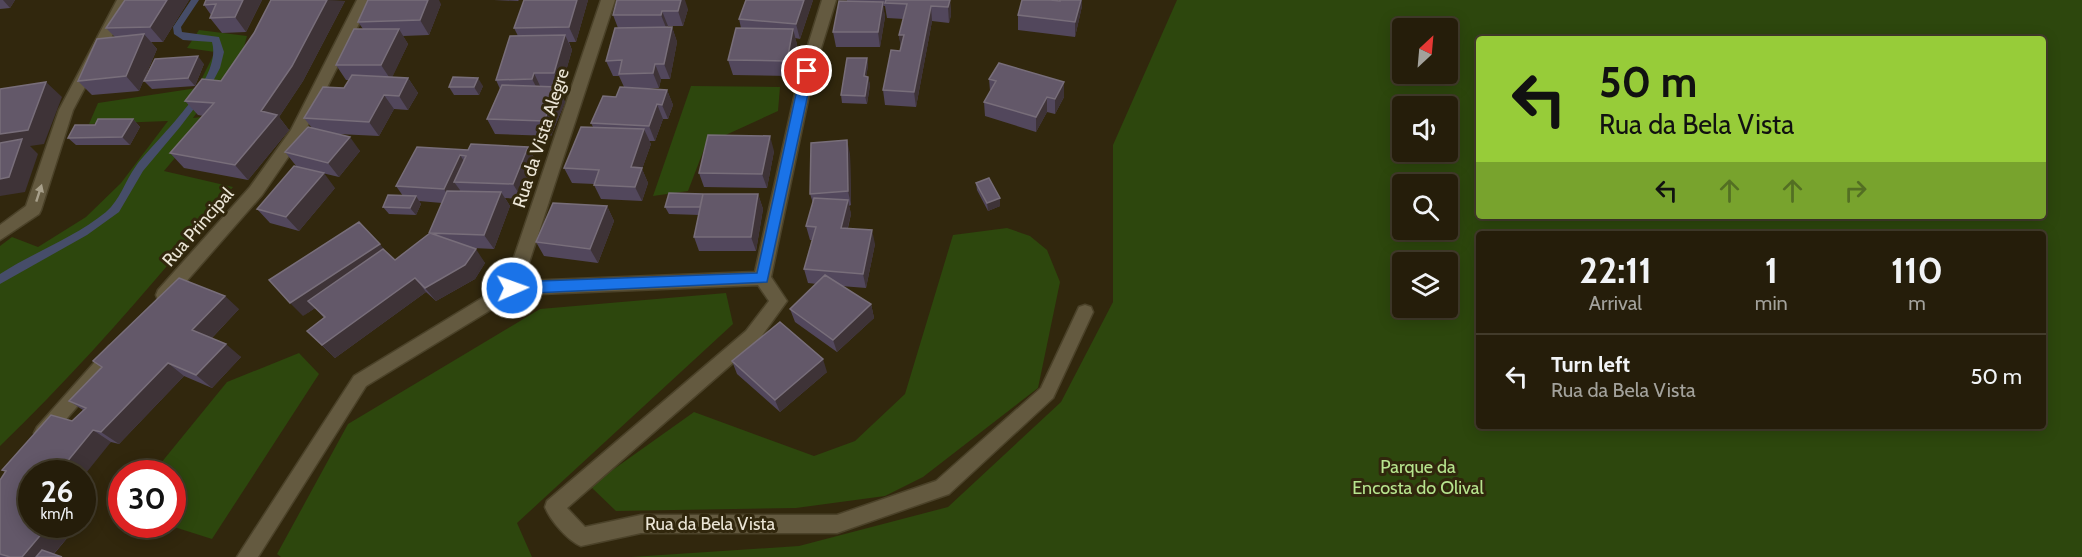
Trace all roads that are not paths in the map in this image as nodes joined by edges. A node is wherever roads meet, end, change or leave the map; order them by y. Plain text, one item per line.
1 (124, 0) edge
2 (364, 0) edge
3 (608, 0) edge
4 (829, 0) edge
5 (0, 234) edge
6 (762, 278) junction
7 (512, 288) junction
8 (155, 305) edge
9 (1085, 312) dead end
10 (124, 340) edge
11 (31, 446) edge
12 (247, 557) edge

5 -> 1 street
2 - 8 street, Rua Principal
3 - 7 street, Rua da Vista Alegre
4 - 6 street
6 - 7 street
6 - 9 street, Rua da Bela Vista
7 - 12 street
10 - 11 street

